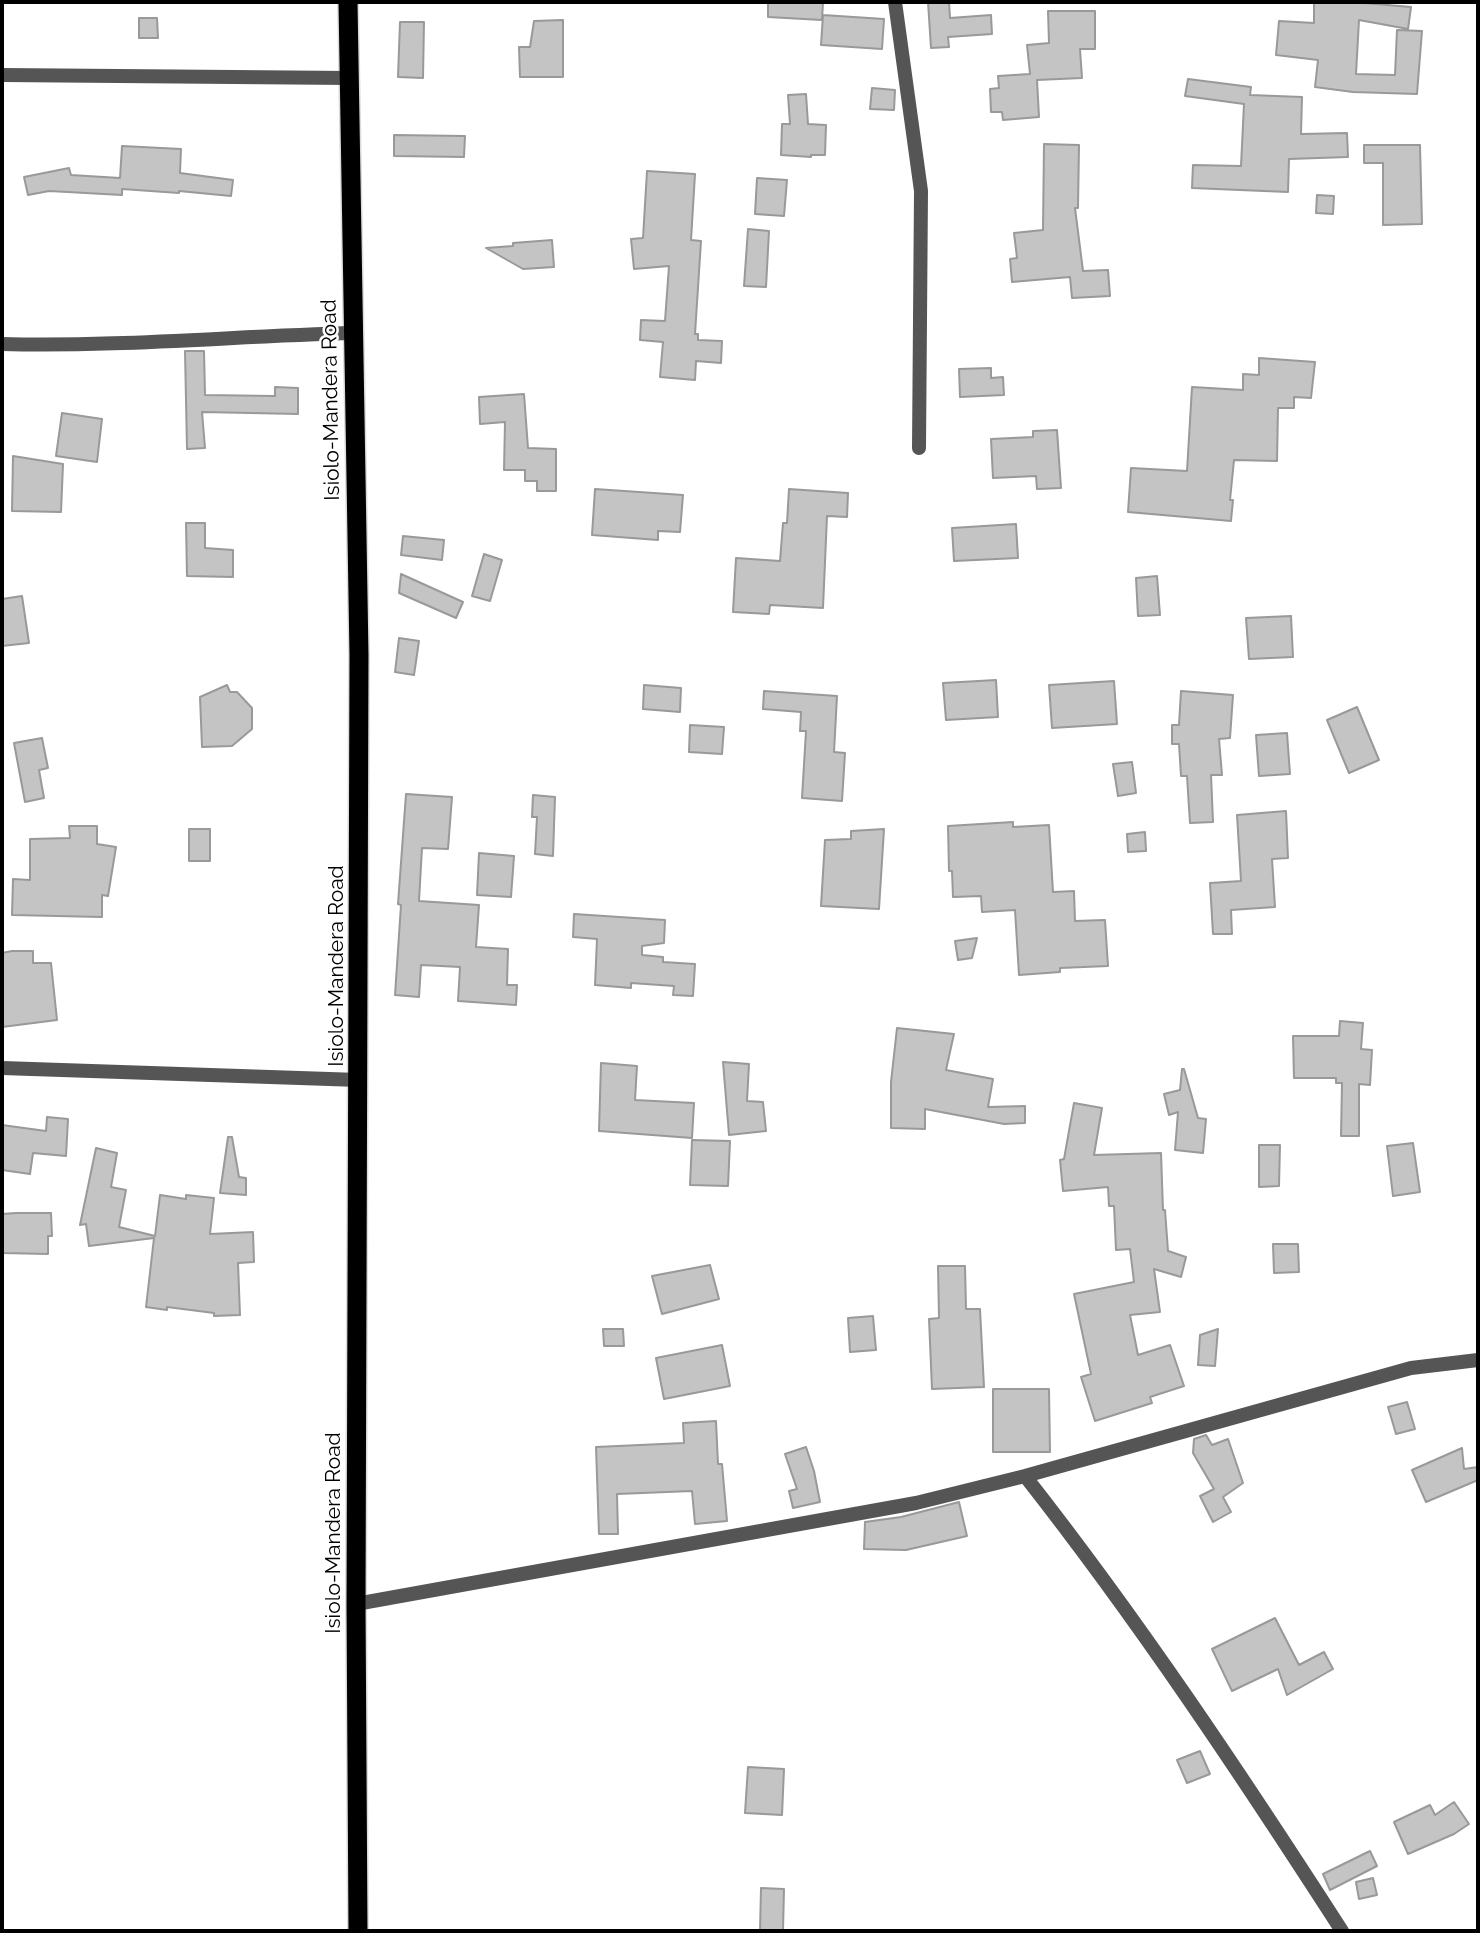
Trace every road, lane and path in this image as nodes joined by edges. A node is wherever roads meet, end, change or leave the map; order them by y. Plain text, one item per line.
1 (348, 2) edge
2 (895, 2) edge
3 (2, 75) edge
4 (349, 78) junction
5 (353, 333) junction
6 (2, 344) edge
7 (919, 448) dead end
8 (2, 1069) edge
9 (359, 1080) junction
10 (1478, 1360) edge
11 (1025, 1475) junction
12 (356, 1604) junction
13 (358, 1931) edge
14 (1342, 1931) edge

1 - 4 highway, Isiolo-Mandera Road
2 - 7 street
3 - 4 street
4 - 5 highway, Isiolo-Mandera Road
5 - 6 street
5 - 9 highway, Isiolo-Mandera Road
8 - 9 street
9 - 12 highway, Isiolo-Mandera Road
10 - 11 street
11 - 12 street
11 - 14 street
12 - 13 highway, Isiolo-Mandera Road

